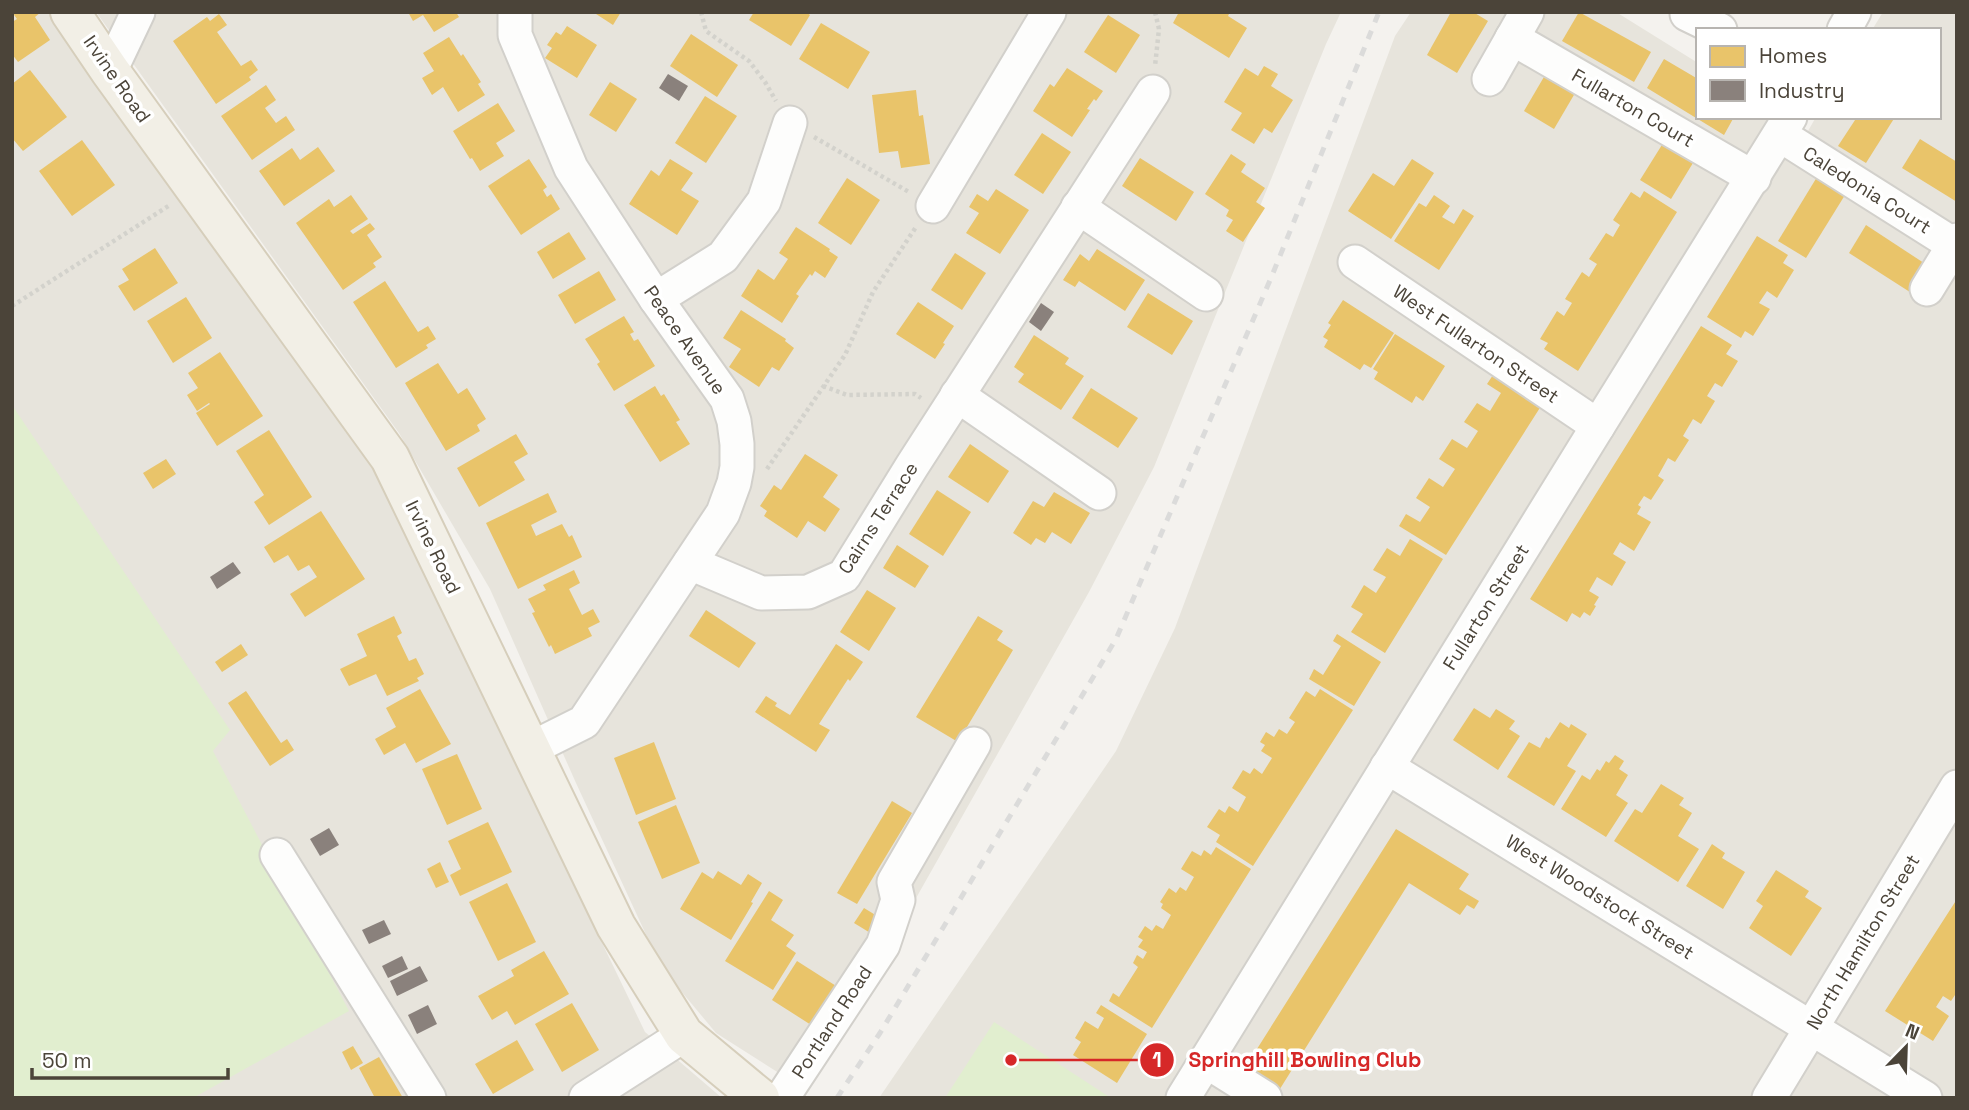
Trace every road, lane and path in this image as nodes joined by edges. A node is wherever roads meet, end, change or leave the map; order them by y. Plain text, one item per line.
1 (71, 12) edge
2 (138, 12) edge
3 (515, 12) edge
4 (701, 12) edge
5 (1049, 12) edge
6 (1155, 12) edge
7 (1854, 12) edge
8 (1687, 14) edge
9 (1519, 25) edge
10 (1716, 28) edge
11 (1845, 28) edge
12 (110, 71) junction
13 (1489, 79) dead end
14 (1153, 92) joint
15 (790, 123) junction
16 (1785, 126) edge
17 (185, 174) junction
18 (1754, 178) junction
19 (933, 206) junction
20 (1078, 207) junction
21 (1955, 242) edge
22 (1355, 262) dead end
23 (1927, 289) dead end
24 (1206, 294) dead end
25 (656, 299) junction
26 (12, 306) edge
27 (823, 386) junction
28 (952, 404) junction
29 (1598, 426) junction
30 (734, 482) junction
31 (1099, 493) dead end
32 (690, 563) junction
33 (974, 744) dead end
34 (530, 749) junction
35 (1387, 767) junction
36 (1957, 787) edge
37 (277, 855) dead end
38 (1812, 1027) junction
39 (684, 1035) junction
40 (1206, 1061) junction
41 (429, 1098) edge
42 (586, 1098) edge
43 (760, 1098) edge
44 (782, 1098) edge
45 (1183, 1098) edge
46 (1265, 1098) edge
47 (1769, 1098) edge
48 (1925, 1098) edge

1 - 12 main road, Irvine Road
2 - 12 street
3 - 25 street, Peace Avenue
4 - 15 path
5 - 19 street
6 - 14 path
7 - 11 street
8 - 10 street
9 - 13 street, Fullarton Court
9 - 18 street, Fullarton Court
12 - 17 main road, Irvine Road
14 - 20 street, Cairns Terrace
15 - 19 path
15 - 25 street
16 - 18 street, Fullarton Street
16 - 21 street, Caledonia Court
17 - 26 path
17 - 34 main road, Irvine Road
18 - 29 street, Fullarton Street
19 - 27 path
20 - 24 street
20 - 28 street, Cairns Terrace
21 - 23 street, Caledonia Court
22 - 29 street, West Fullarton Street
25 - 30 street, Peace Avenue
27 - 28 path
27 - 30 path
28 - 31 street
28 - 32 street, Cairns Terrace
29 - 35 street, Fullarton Street
30 - 32 street, Peace Avenue
32 - 34 street, Peace Avenue
33 - 44 street, Portland Road
34 - 39 main road, Irvine Road
35 - 38 street, West Woodstock Street
35 - 40 street, Fullarton Street
36 - 38 street, North Hamilton Street
37 - 41 street
38 - 47 street, North Hamilton Street
38 - 48 street, West Woodstock Street
39 - 42 street
39 - 43 main road, Irvine Road
40 - 45 street, Fullarton Street
40 - 46 street

